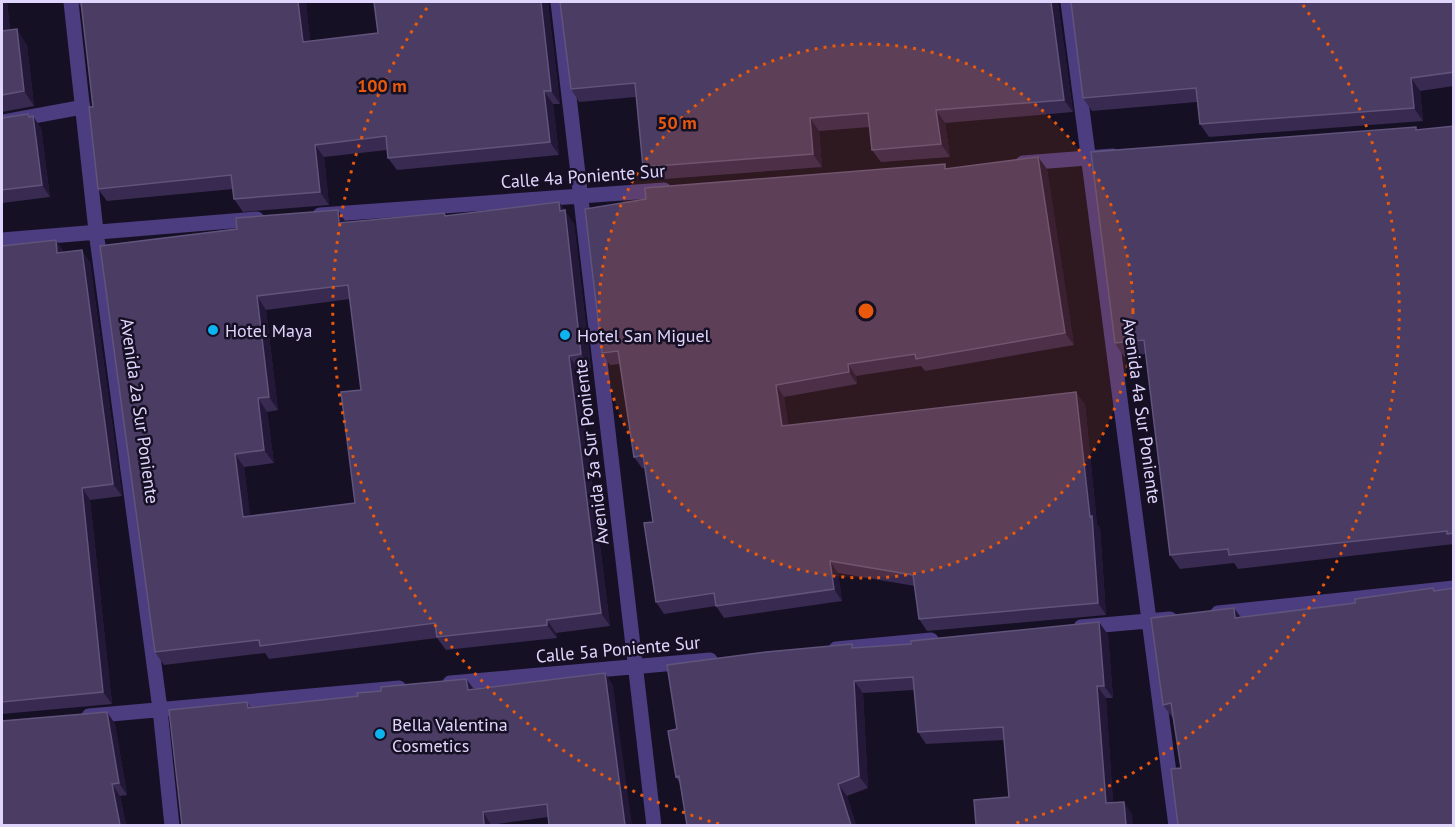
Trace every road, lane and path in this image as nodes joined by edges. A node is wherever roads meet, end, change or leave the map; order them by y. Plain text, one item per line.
1 (71, 2) edge
2 (558, 2) edge
3 (1068, 2) edge
4 (83, 107) junction
5 (2, 122) edge
6 (1124, 155) edge
7 (1089, 158) junction
8 (1006, 164) edge
9 (675, 189) edge
10 (580, 196) junction
11 (308, 216) edge
12 (273, 218) edge
13 (96, 231) junction
14 (2, 240) edge
15 (1454, 588) edge
16 (1208, 614) edge
17 (1185, 617) edge
18 (1149, 621) junction
19 (1068, 628) edge
20 (951, 639) edge
21 (822, 650) edge
22 (729, 658) edge
23 (635, 667) junction
24 (434, 685) edge
25 (410, 687) edge
26 (160, 709) junction
27 (69, 718) edge
28 (172, 825) edge
29 (654, 825) edge
30 (1176, 825) edge

1 - 4 street, Avenida 2a Sur Poniente
2 - 10 street, Avenida 3a Sur Poniente
3 - 7 street, Avenida 4a Sur Poniente
4 - 5 street
4 - 13 street, Avenida 2a Sur Poniente
6 - 7 street
7 - 8 street
7 - 18 street, Avenida 4a Sur Poniente
9 - 10 street, Calle 4a Poniente Sur
10 - 11 street, Calle 4a Poniente Sur
10 - 23 street, Avenida 3a Sur Poniente
12 - 13 street
13 - 14 street
13 - 26 street, Avenida 2a Sur Poniente
15 - 16 street
17 - 18 street
18 - 19 street
18 - 30 street, Avenida 4a Sur Poniente
20 - 21 street
22 - 23 street, Calle 5a Poniente Sur
23 - 24 street, Calle 5a Poniente Sur
23 - 29 street, Avenida 3a Sur Poniente
25 - 26 street
26 - 27 street
26 - 28 street, Avenida 2a Sur Poniente

